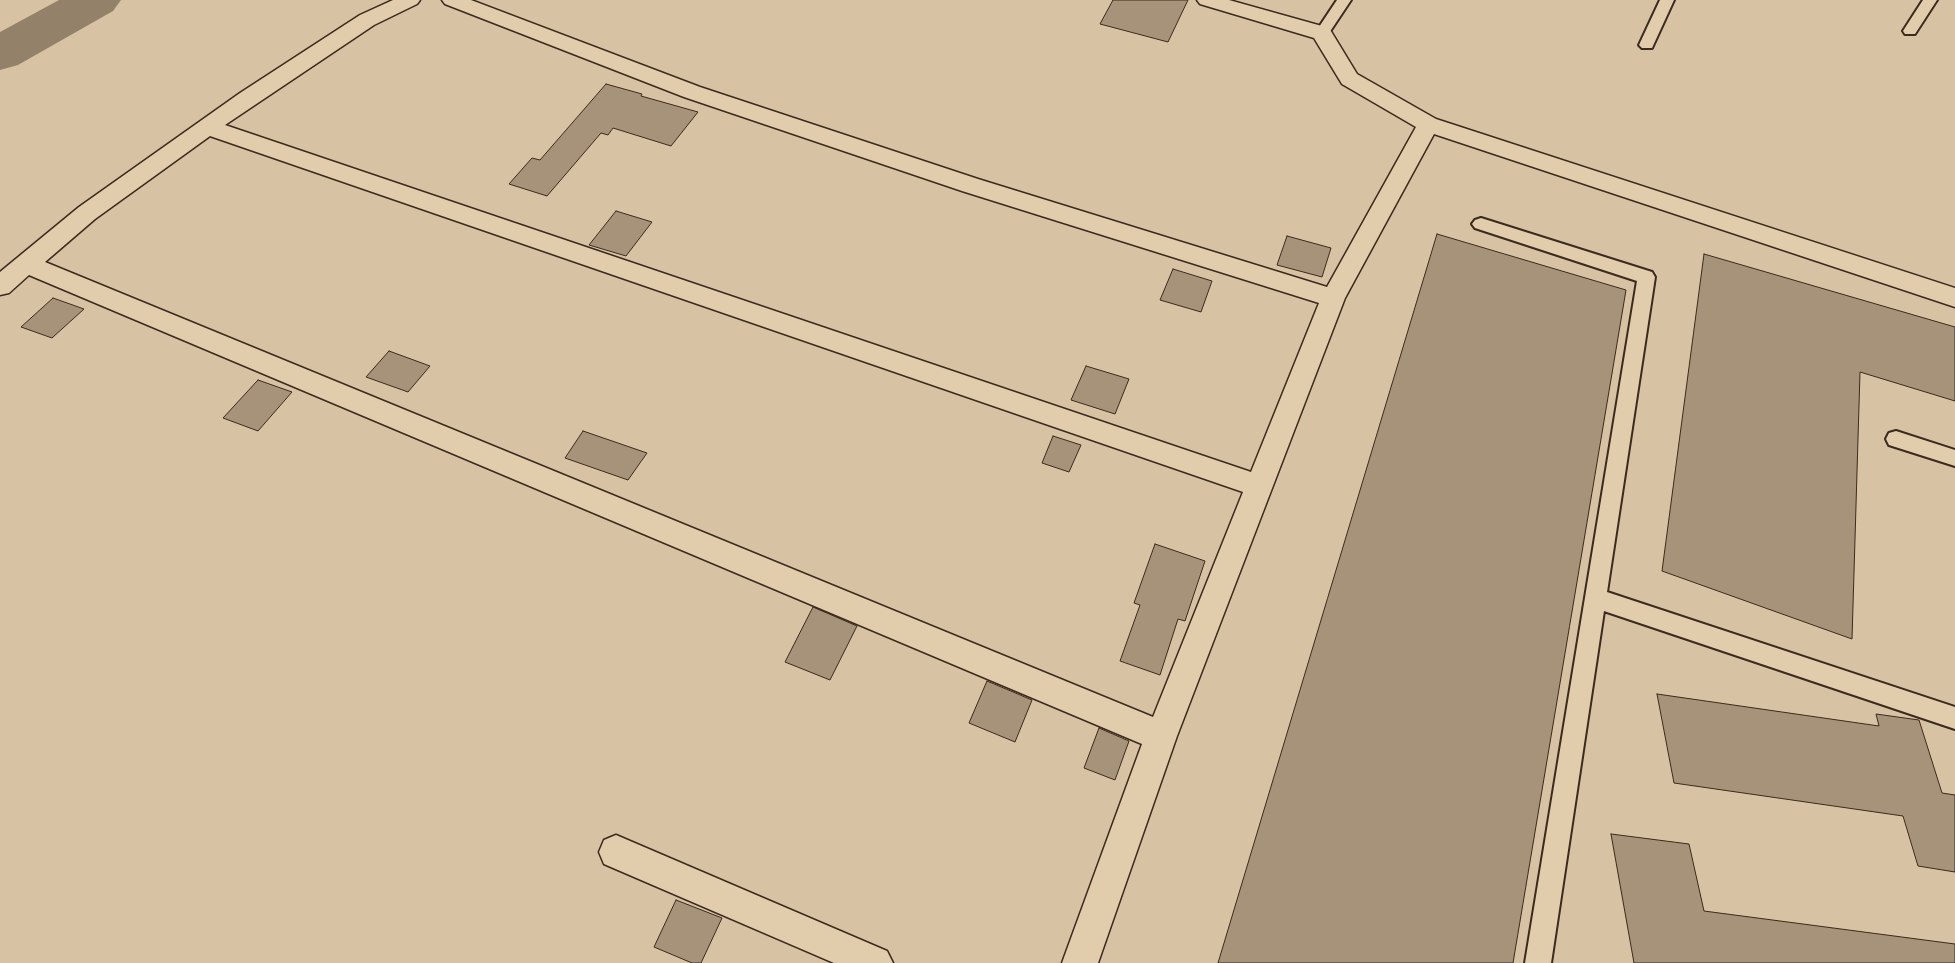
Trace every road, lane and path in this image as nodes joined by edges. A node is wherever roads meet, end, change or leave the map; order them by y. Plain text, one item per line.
1 (410, 0) edge
2 (452, 0) edge
3 (1207, 0) edge
4 (1344, 0) edge
5 (1667, 0) edge
6 (1930, 0) edge
7 (1910, 31) dead end
8 (1322, 33) junction
9 (1646, 45) dead end
10 (1428, 124) junction
11 (207, 127) junction
12 (1481, 224) dead end
13 (26, 264) junction
14 (0, 286) edge
15 (1333, 298) junction
16 (1955, 298) edge
17 (1896, 438) dead end
18 (1955, 458) edge
19 (1258, 486) junction
20 (1596, 598) junction
21 (1955, 718) edge
22 (1161, 736) junction
23 (616, 852) dead end
24 (874, 963) edge
25 (1080, 963) edge
26 (1538, 963) edge

1 - 11 street
2 - 15 street
3 - 8 street
4 - 8 lane
5 - 9 lane
6 - 7 lane
8 - 10 street
10 - 15 street
10 - 16 street
11 - 13 street
11 - 19 street
12 - 20 lane
13 - 14 street
13 - 22 street
15 - 19 street
17 - 18 lane
19 - 22 street
20 - 21 lane
20 - 26 lane
22 - 25 street
23 - 24 street

